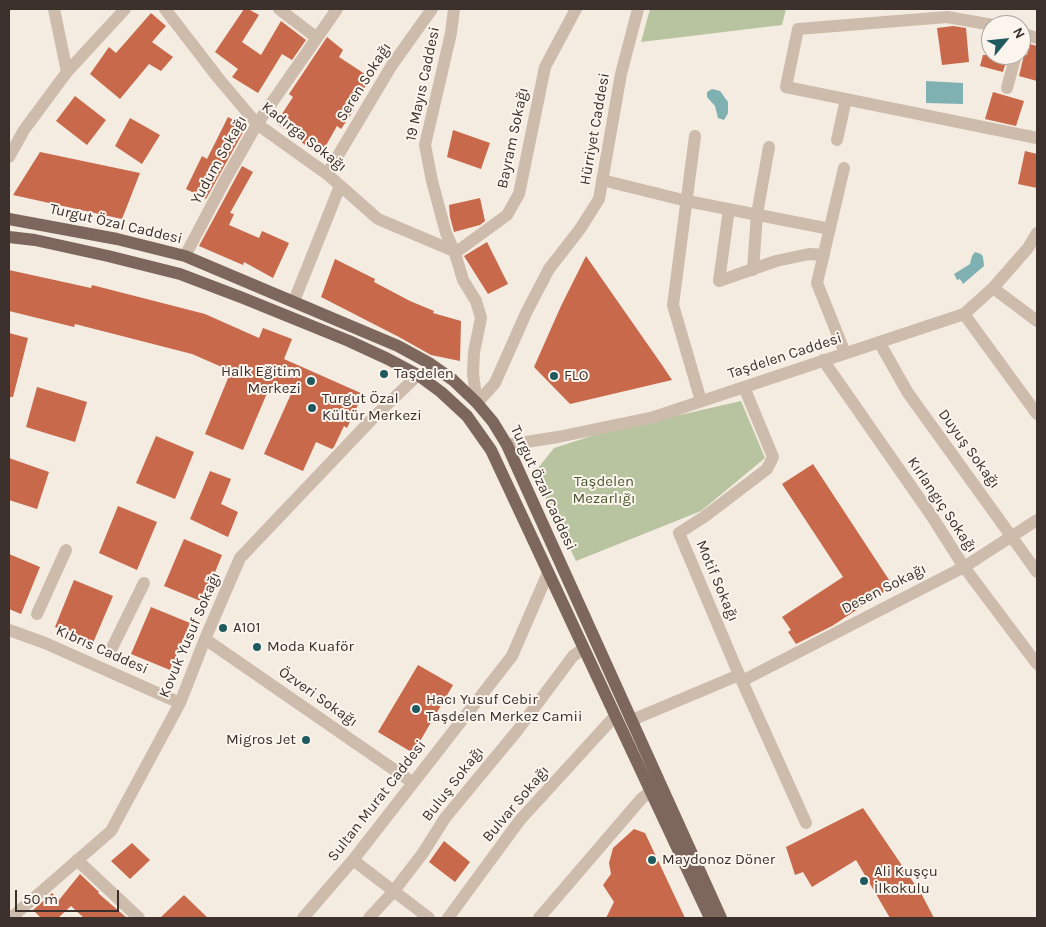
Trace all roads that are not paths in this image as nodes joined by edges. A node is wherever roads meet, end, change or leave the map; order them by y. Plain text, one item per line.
1 (54, 9) edge
2 (125, 9) edge
3 (165, 9) edge
4 (278, 9) edge
5 (337, 9) edge
6 (432, 9) edge
7 (454, 9) edge
8 (576, 9) edge
9 (638, 9) edge
10 (981, 23) edge
11 (317, 38) junction
12 (1013, 65) edge
13 (67, 72) junction
14 (1007, 88) dead end
15 (846, 99) junction
16 (258, 124) junction
17 (695, 136) dead end
18 (1037, 138) edge
19 (837, 140) dead end
20 (769, 148) dead end
21 (9, 157) edge
22 (844, 168) dead end
23 (327, 174) junction
24 (602, 180) junction
25 (340, 186) junction
26 (687, 201) junction
27 (728, 209) junction
28 (757, 214) junction
29 (9, 219) edge
30 (830, 229) junction
31 (1037, 233) edge
32 (9, 237) edge
33 (455, 252) junction
34 (824, 255) junction
35 (185, 256) junction
36 (753, 270) junction
37 (993, 288) junction
38 (294, 301) junction
39 (964, 314) junction
40 (288, 317) junction
41 (1037, 321) edge
42 (879, 342) junction
43 (845, 353) junction
44 (824, 360) junction
45 (418, 375) junction
46 (744, 387) junction
47 (701, 401) junction
48 (477, 403) junction
49 (1037, 414) edge
50 (467, 416) junction
51 (507, 445) junction
52 (491, 450) junction
53 (1037, 520) edge
54 (1012, 536) junction
55 (66, 550) dead end
56 (964, 567) junction
57 (1037, 572) edge
58 (548, 573) junction
59 (144, 583) dead end
60 (37, 614) dead end
61 (9, 630) edge
62 (205, 639) junction
63 (112, 648) dead end
64 (1032, 648) edge
65 (583, 649) junction
66 (1037, 664) edge
67 (741, 678) junction
68 (180, 703) junction
69 (615, 716) junction
70 (632, 720) junction
71 (412, 782) junction
72 (650, 792) junction
73 (806, 823) dead end
74 (77, 860) junction
75 (353, 860) junction
76 (393, 892) junction
77 (11, 918) edge
78 (139, 918) edge
79 (303, 918) edge
80 (369, 918) edge
81 (428, 918) edge
82 (448, 918) edge
83 (539, 918) edge
84 (710, 918) edge
85 (722, 918) edge

1 - 13 street
2 - 13 street
3 - 16 street, Kadırga Sokağı
4 - 11 street
5 - 11 street, Yudum Sokağı
6 - 23 street, Seren Sokağı
7 - 33 street, 19 Mayıs Caddesi
8 - 33 street, Bayram Sokağı
9 - 24 street, Hürriyet Caddesi
10 - 15 street
11 - 16 street, Yudum Sokağı
12 - 14 street
13 - 21 street
15 - 18 street
15 - 19 street
16 - 23 street, Kadırga Sokağı
16 - 35 street, Yudum Sokağı
17 - 26 street
20 - 28 street
22 - 30 street
23 - 25 street, Kadırga Sokağı
24 - 26 street
24 - 48 street, Hürriyet Caddesi
25 - 33 street, Kadırga Sokağı
25 - 38 street
26 - 27 street
26 - 47 street
27 - 28 street
27 - 36 street
28 - 30 street
28 - 36 street
29 - 35 main road, Turgut Özal Caddesi
30 - 34 street
31 - 37 street, Taşdelen Caddesi
32 - 40 main road, Turgut Özal Caddesi
33 - 48 street, 19 Mayıs Caddesi
34 - 36 street
34 - 43 street
35 - 38 main road, Turgut Özal Caddesi
37 - 39 street, Taşdelen Caddesi
37 - 41 street
38 - 40 main road
38 - 48 main road, Turgut Özal Caddesi
39 - 42 street, Taşdelen Caddesi
39 - 49 street
40 - 45 main road, Turgut Özal Caddesi
42 - 43 street, Taşdelen Caddesi
42 - 54 street, Duyuş Sokağı
43 - 44 street, Taşdelen Caddesi
44 - 46 street, Taşdelen Caddesi
44 - 56 street, Kırlangıç Sokağı
45 - 50 main road, Turgut Özal Caddesi
45 - 62 street, Kovuk Yusuf Sokağı
46 - 47 street, Taşdelen Caddesi
46 - 67 street, Motif Sokağı
47 - 51 street, Taşdelen Caddesi
48 - 50 main road
48 - 51 main road, Turgut Özal Caddesi
50 - 52 main road, Turgut Özal Caddesi
51 - 52 main road
51 - 70 main road, Turgut Özal Caddesi
52 - 58 main road, Turgut Özal Caddesi
53 - 54 street, Desen Sokağı
54 - 56 street, Desen Sokağı
54 - 57 street, Duyuş Sokağı
55 - 60 street
56 - 64 street, Kırlangıç Sokağı
56 - 67 street, Desen Sokağı
58 - 65 main road, Turgut Özal Caddesi
58 - 71 street, Sultan Murat Caddesi
59 - 63 street
61 - 68 street, Kıbrıs Caddesi
62 - 68 street, Kovuk Yusuf Sokağı
62 - 71 street, Özveri Sokağı
64 - 66 street, Kırlangıç Sokağı
65 - 69 main road, Turgut Özal Caddesi
65 - 76 street, Buluş Sokağı
67 - 70 street, Desen Sokağı
67 - 73 street, Motif Sokağı
68 - 74 street, Kovuk Yusuf Sokağı
69 - 72 main road, Turgut Özal Caddesi
69 - 82 street, Bulvar Sokağı
70 - 85 main road, Turgut Özal Caddesi
71 - 75 street, Sultan Murat Caddesi
72 - 83 street
72 - 84 main road, Turgut Özal Caddesi
74 - 77 street, Kovuk Yusuf Sokağı
74 - 78 street
75 - 76 street
75 - 79 street, Sultan Murat Caddesi
76 - 80 street, Buluş Sokağı
76 - 81 street

